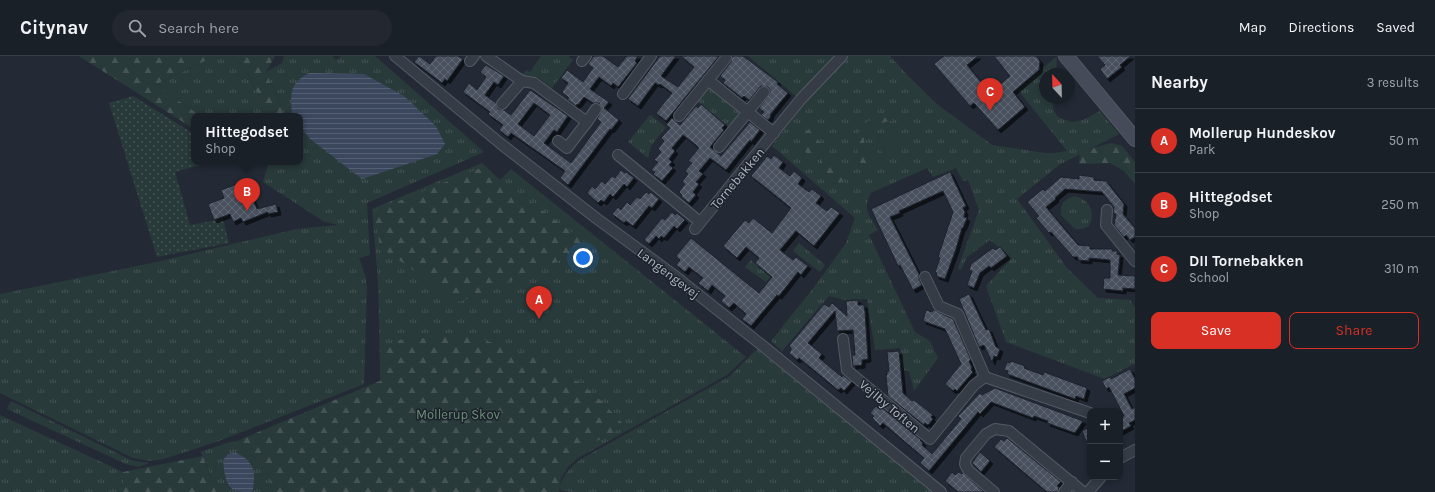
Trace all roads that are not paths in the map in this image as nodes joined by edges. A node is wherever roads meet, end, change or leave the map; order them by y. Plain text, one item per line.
1 (395, 56) edge
2 (486, 56) edge
3 (651, 56) edge
4 (842, 56) edge
5 (1066, 56) edge
6 (726, 58) dead end
7 (708, 80) junction
8 (522, 81) junction
9 (764, 92) dead end
10 (622, 94) dead end
11 (502, 104) dead end
12 (596, 109) dead end
13 (748, 112) junction
14 (679, 116) dead end
15 (587, 122) junction
16 (774, 133) junction
17 (1135, 139) edge
18 (558, 141) dead end
19 (719, 147) dead end
20 (618, 155) dead end
21 (1108, 210) dead end
22 (1135, 261) edge
23 (925, 277) dead end
24 (843, 339) dead end
25 (985, 376) junction
26 (1087, 412) edge
27 (1135, 450) edge
28 (1123, 456) edge
29 (1098, 480) edge
30 (1072, 482) junction
31 (941, 492) edge
32 (994, 492) edge
33 (1064, 492) edge
34 (1083, 492) edge
35 (1088, 492) edge

1 - 31 street, Langengevej
2 - 8 street
3 - 10 street
4 - 16 street, Tornebakken
5 - 17 street
6 - 7 street
7 - 13 street
7 - 14 street
8 - 11 street
8 - 15 street
9 - 13 street
12 - 15 street
13 - 16 street
13 - 19 street
15 - 18 street
16 - 20 street, Tornebakken
21 - 22 street
23 - 25 street
24 - 25 street, Vejlby Toften
25 - 26 street
27 - 28 street
29 - 35 street
30 - 32 street
30 - 33 street
30 - 34 street

